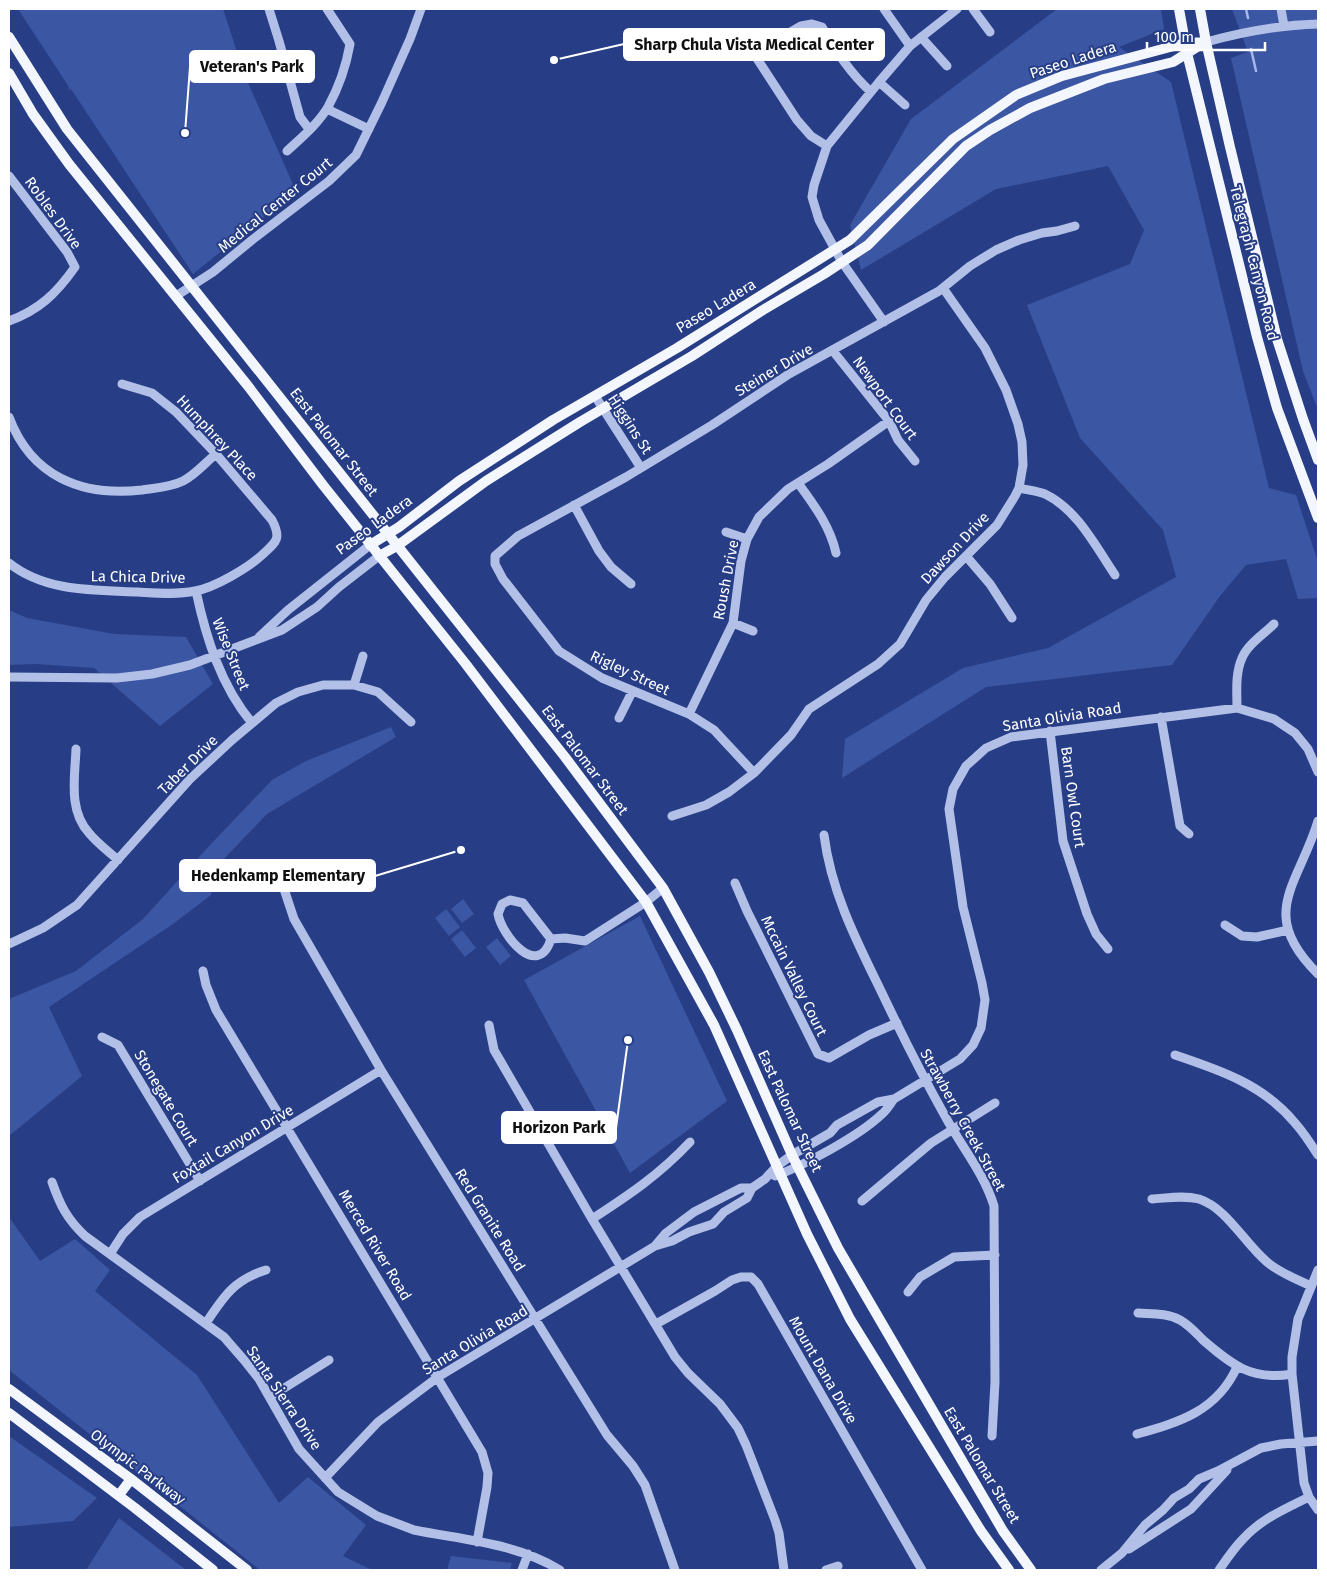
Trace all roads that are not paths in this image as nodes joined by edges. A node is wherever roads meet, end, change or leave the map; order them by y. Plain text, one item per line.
1 (269, 9) edge
2 (327, 9) edge
3 (421, 9) edge
4 (884, 9) edge
5 (973, 9) edge
6 (1179, 9) edge
7 (1200, 9) edge
8 (1281, 9) edge
9 (955, 10) edge
10 (1318, 24) edge
11 (1284, 26) junction
12 (990, 32) dead end
13 (741, 34) dead end
14 (9, 37) edge
15 (921, 37) junction
16 (1206, 42) junction
17 (910, 46) junction
18 (1186, 48) junction
19 (754, 53) junction
20 (947, 66) dead end
21 (9, 73) edge
22 (879, 82) junction
23 (871, 92) junction
24 (905, 106) dead end
25 (327, 109) junction
26 (310, 129) junction
27 (369, 129) junction
28 (828, 146) junction
29 (287, 151) dead end
30 (9, 176) edge
31 (1076, 226) dead end
32 (835, 250) junction
33 (842, 262) junction
34 (192, 286) junction
35 (942, 288) junction
36 (176, 296) junction
37 (9, 321) edge
38 (884, 322) junction
39 (833, 351) junction
40 (122, 384) dead end
41 (595, 396) junction
42 (604, 408) junction
43 (9, 417) edge
44 (889, 421) junction
45 (216, 454) junction
46 (1318, 460) edge
47 (915, 461) dead end
48 (641, 468) junction
49 (798, 483) junction
50 (1019, 488) junction
51 (574, 504) junction
52 (1318, 518) edge
53 (278, 530) joint
54 (726, 532) dead end
55 (387, 534) junction
56 (746, 539) junction
57 (370, 545) junction
58 (397, 546) junction
59 (836, 553) dead end
60 (379, 556) junction
61 (495, 556) joint
62 (966, 556) junction
63 (9, 564) edge
64 (1115, 575) dead end
65 (630, 584) dead end
66 (196, 591) junction
67 (1012, 618) dead end
68 (733, 623) junction
69 (1274, 624) dead end
70 (753, 630) dead end
71 (257, 639) junction
72 (215, 656) junction
73 (363, 656) dead end
74 (9, 677) edge
75 (354, 685) junction
76 (632, 692) junction
77 (1237, 708) junction
78 (689, 714) junction
79 (1161, 717) junction
80 (619, 718) dead end
81 (411, 722) dead end
82 (252, 723) junction
83 (1050, 731) junction
84 (76, 749) dead end
85 (1318, 772) edge
86 (754, 773) junction
87 (672, 816) dead end
88 (1318, 822) edge
89 (824, 834) dead end
90 (1189, 834) dead end
91 (118, 860) junction
92 (282, 883) dead end
93 (736, 883) dead end
94 (663, 888) junction
95 (646, 902) junction
96 (1224, 925) dead end
97 (1288, 930) junction
98 (551, 939) junction
99 (9, 944) edge
100 (1108, 948) dead end
101 (203, 971) dead end
102 (1318, 974) edge
103 (897, 1023) junction
104 (489, 1025) dead end
105 (102, 1037) dead end
106 (1175, 1054) dead end
107 (381, 1070) junction
108 (925, 1081) junction
109 (894, 1099) junction
110 (995, 1103) dead end
111 (288, 1128) junction
112 (952, 1130) junction
113 (690, 1142) dead end
114 (792, 1155) junction
115 (1318, 1155) edge
116 (798, 1166) junction
117 (778, 1170) junction
118 (200, 1181) junction
119 (52, 1182) dead end
120 (752, 1188) junction
121 (1152, 1199) dead end
122 (862, 1202) dead end
123 (592, 1219) junction
124 (655, 1246) junction
125 (110, 1254) junction
126 (995, 1255) junction
127 (620, 1266) junction
128 (266, 1270) dead end
129 (1318, 1270) edge
130 (1312, 1286) junction
131 (908, 1292) dead end
132 (1138, 1313) dead end
133 (535, 1319) junction
134 (206, 1323) junction
135 (656, 1324) junction
136 (329, 1360) dead end
137 (1237, 1367) junction
138 (1292, 1374) junction
139 (438, 1377) junction
140 (9, 1389) edge
141 (270, 1397) junction
142 (9, 1413) edge
143 (1137, 1434) dead end
144 (992, 1436) dead end
145 (1318, 1441) edge
146 (1299, 1443) junction
147 (1232, 1464) junction
148 (325, 1478) junction
149 (130, 1479) junction
150 (118, 1495) junction
151 (1309, 1497) junction
152 (1318, 1510) edge
153 (477, 1542) junction
154 (1122, 1553) junction
155 (528, 1554) junction
156 (838, 1566) dead end
157 (213, 1570) edge
158 (247, 1570) edge
159 (522, 1570) edge
160 (560, 1570) edge
161 (676, 1570) edge
162 (784, 1570) edge
163 (826, 1570) edge
164 (922, 1570) edge
165 (1009, 1570) edge
166 (1031, 1570) edge
167 (1101, 1570) edge
168 (1218, 1570) edge

1 - 26 street
2 - 25 street
3 - 27 street, Medical Center Court
4 - 17 street
5 - 12 street
6 - 18 main road, Telegraph Canyon Road
7 - 16 main road, Telegraph Canyon Road
8 - 11 street
9 - 15 street
10 - 11 street, Paseo Ladera
11 - 16 street, Paseo Ladera
13 - 19 street
14 - 34 main road, East Palomar Street
15 - 17 street
15 - 20 street
16 - 18 main road, Paseo Ladera
16 - 46 main road, Telegraph Canyon Road
17 - 22 street
18 - 32 main road, Paseo Ladera
18 - 33 main road, Paseo Ladera
18 - 52 main road, Telegraph Canyon Road
19 - 23 street
19 - 28 street
21 - 36 main road
22 - 23 street
22 - 24 street
23 - 28 street
25 - 26 street
25 - 27 street
26 - 29 street
27 - 34 street, Medical Center Court
28 - 32 street
30 - 37 street, Robles Drive
31 - 35 street, Steiner Drive
32 - 33 street
32 - 41 main road, Paseo Ladera
33 - 38 street
33 - 42 main road, Paseo Ladera
34 - 36 street, Medical Center Court
34 - 55 main road, East Palomar Street
35 - 38 street, Steiner Drive
35 - 50 street, Dawson Drive
36 - 57 main road
38 - 39 street, Steiner Drive
39 - 44 street, Newport Court
39 - 48 street, Steiner Drive
40 - 45 street, Humphrey Place
41 - 42 street, Higgins St
41 - 55 main road, Paseo Ladera
42 - 48 street, Higgins St
42 - 58 main road, Paseo Ladera
43 - 45 street
44 - 47 street, Newport Court
44 - 49 street, Roush Drive
45 - 53 street, Humphrey Place
48 - 51 street, Steiner Drive
49 - 56 street, Roush Drive
49 - 59 street
50 - 62 street, Dawson Drive
50 - 64 street
51 - 61 street, Steiner Drive
51 - 65 street
53 - 66 street, La Chica Drive
54 - 56 street
55 - 57 main road, Paseo Ladera
55 - 58 main road, East Palomar Street
56 - 68 street, Roush Drive
57 - 60 main road
57 - 71 street, Paseo Ladera
58 - 60 main road, Paseo Ladera
58 - 94 main road, East Palomar Street
60 - 71 street, Paseo Ladera
60 - 95 main road
61 - 76 street, Rigley Street
62 - 67 street
62 - 86 street, Dawson Drive
63 - 66 street, La Chica Drive
66 - 72 street, Wise Street
68 - 70 street
68 - 78 street, Roush Drive
69 - 77 street
71 - 72 street, Paseo Ladera
72 - 74 street, Paseo Ladera
72 - 82 street, Wise Street
73 - 75 street
75 - 81 street, Taber Drive
75 - 82 street, Taber Drive
76 - 78 street, Rigley Street
76 - 80 street
77 - 79 street, Santa Olivia Road
77 - 85 street, Santa Olivia Road
78 - 86 street, Rigley Street
79 - 83 street, Santa Olivia Road
79 - 90 street
82 - 91 street, Taber Drive
83 - 100 street, Barn Owl Court
83 - 108 street, Santa Olivia Road
84 - 91 street
86 - 87 street, Dawson Drive
88 - 97 street
89 - 103 street, Strawberry Creek Street
91 - 99 street, Taber Drive
92 - 107 street, Red Granite Road
93 - 103 street, Mccain Valley Court
94 - 95 street
94 - 114 main road, East Palomar Street
95 - 98 street
95 - 117 main road
96 - 97 street
97 - 102 street
98 - 98 street
101 - 111 street, Merced River Road
103 - 108 street, Strawberry Creek Street
104 - 123 street
105 - 118 street, Stonegate Court
106 - 115 street
107 - 111 street, Foxtail Canyon Drive
107 - 133 street, Red Granite Road
108 - 109 street, Santa Olivia Road
108 - 112 street, Strawberry Creek Street
109 - 114 street, Santa Olivia Road
109 - 116 street, Santa Olivia Road
110 - 112 street
111 - 118 street, Foxtail Canyon Drive
111 - 139 street, Merced River Road
112 - 122 street
112 - 126 street, Strawberry Creek Street
113 - 123 street
114 - 116 main road, East Palomar Street
114 - 117 street, Santa Olivia Road
116 - 117 street, Santa Olivia Road
116 - 166 main road, East Palomar Street
117 - 120 street, Santa Olivia Road
117 - 165 main road
118 - 125 street, Foxtail Canyon Drive
119 - 125 street, Santa Sierra Drive
120 - 124 street, Santa Olivia Road
120 - 124 street, Santa Olivia Road
121 - 130 street
123 - 127 street
124 - 127 street, Santa Olivia Road
125 - 134 street, Santa Sierra Drive
126 - 131 street
126 - 144 street, Strawberry Creek Street
127 - 133 street, Santa Olivia Road
127 - 135 street
128 - 134 street
129 - 130 street
130 - 138 street
132 - 137 street
133 - 139 street, Santa Olivia Road
133 - 161 street, Red Granite Road
134 - 141 street, Santa Sierra Drive
135 - 162 street
135 - 164 street, Mount Dana Drive
136 - 141 street
137 - 138 street
137 - 143 street
138 - 146 street
139 - 148 street, Santa Olivia Road
139 - 153 street, Merced River Road
140 - 149 main road, Olympic Parkway
141 - 148 street, Santa Sierra Drive
142 - 150 main road
145 - 146 street
146 - 147 street
146 - 151 street
147 - 154 street
147 - 154 street
148 - 153 street, Santa Sierra Drive
149 - 150 main road
149 - 158 main road, Olympic Parkway
150 - 157 main road
151 - 152 street
151 - 168 street
153 - 155 street, Santa Sierra Drive
154 - 167 street
155 - 159 street
155 - 160 street, Santa Sierra Drive
156 - 163 street

